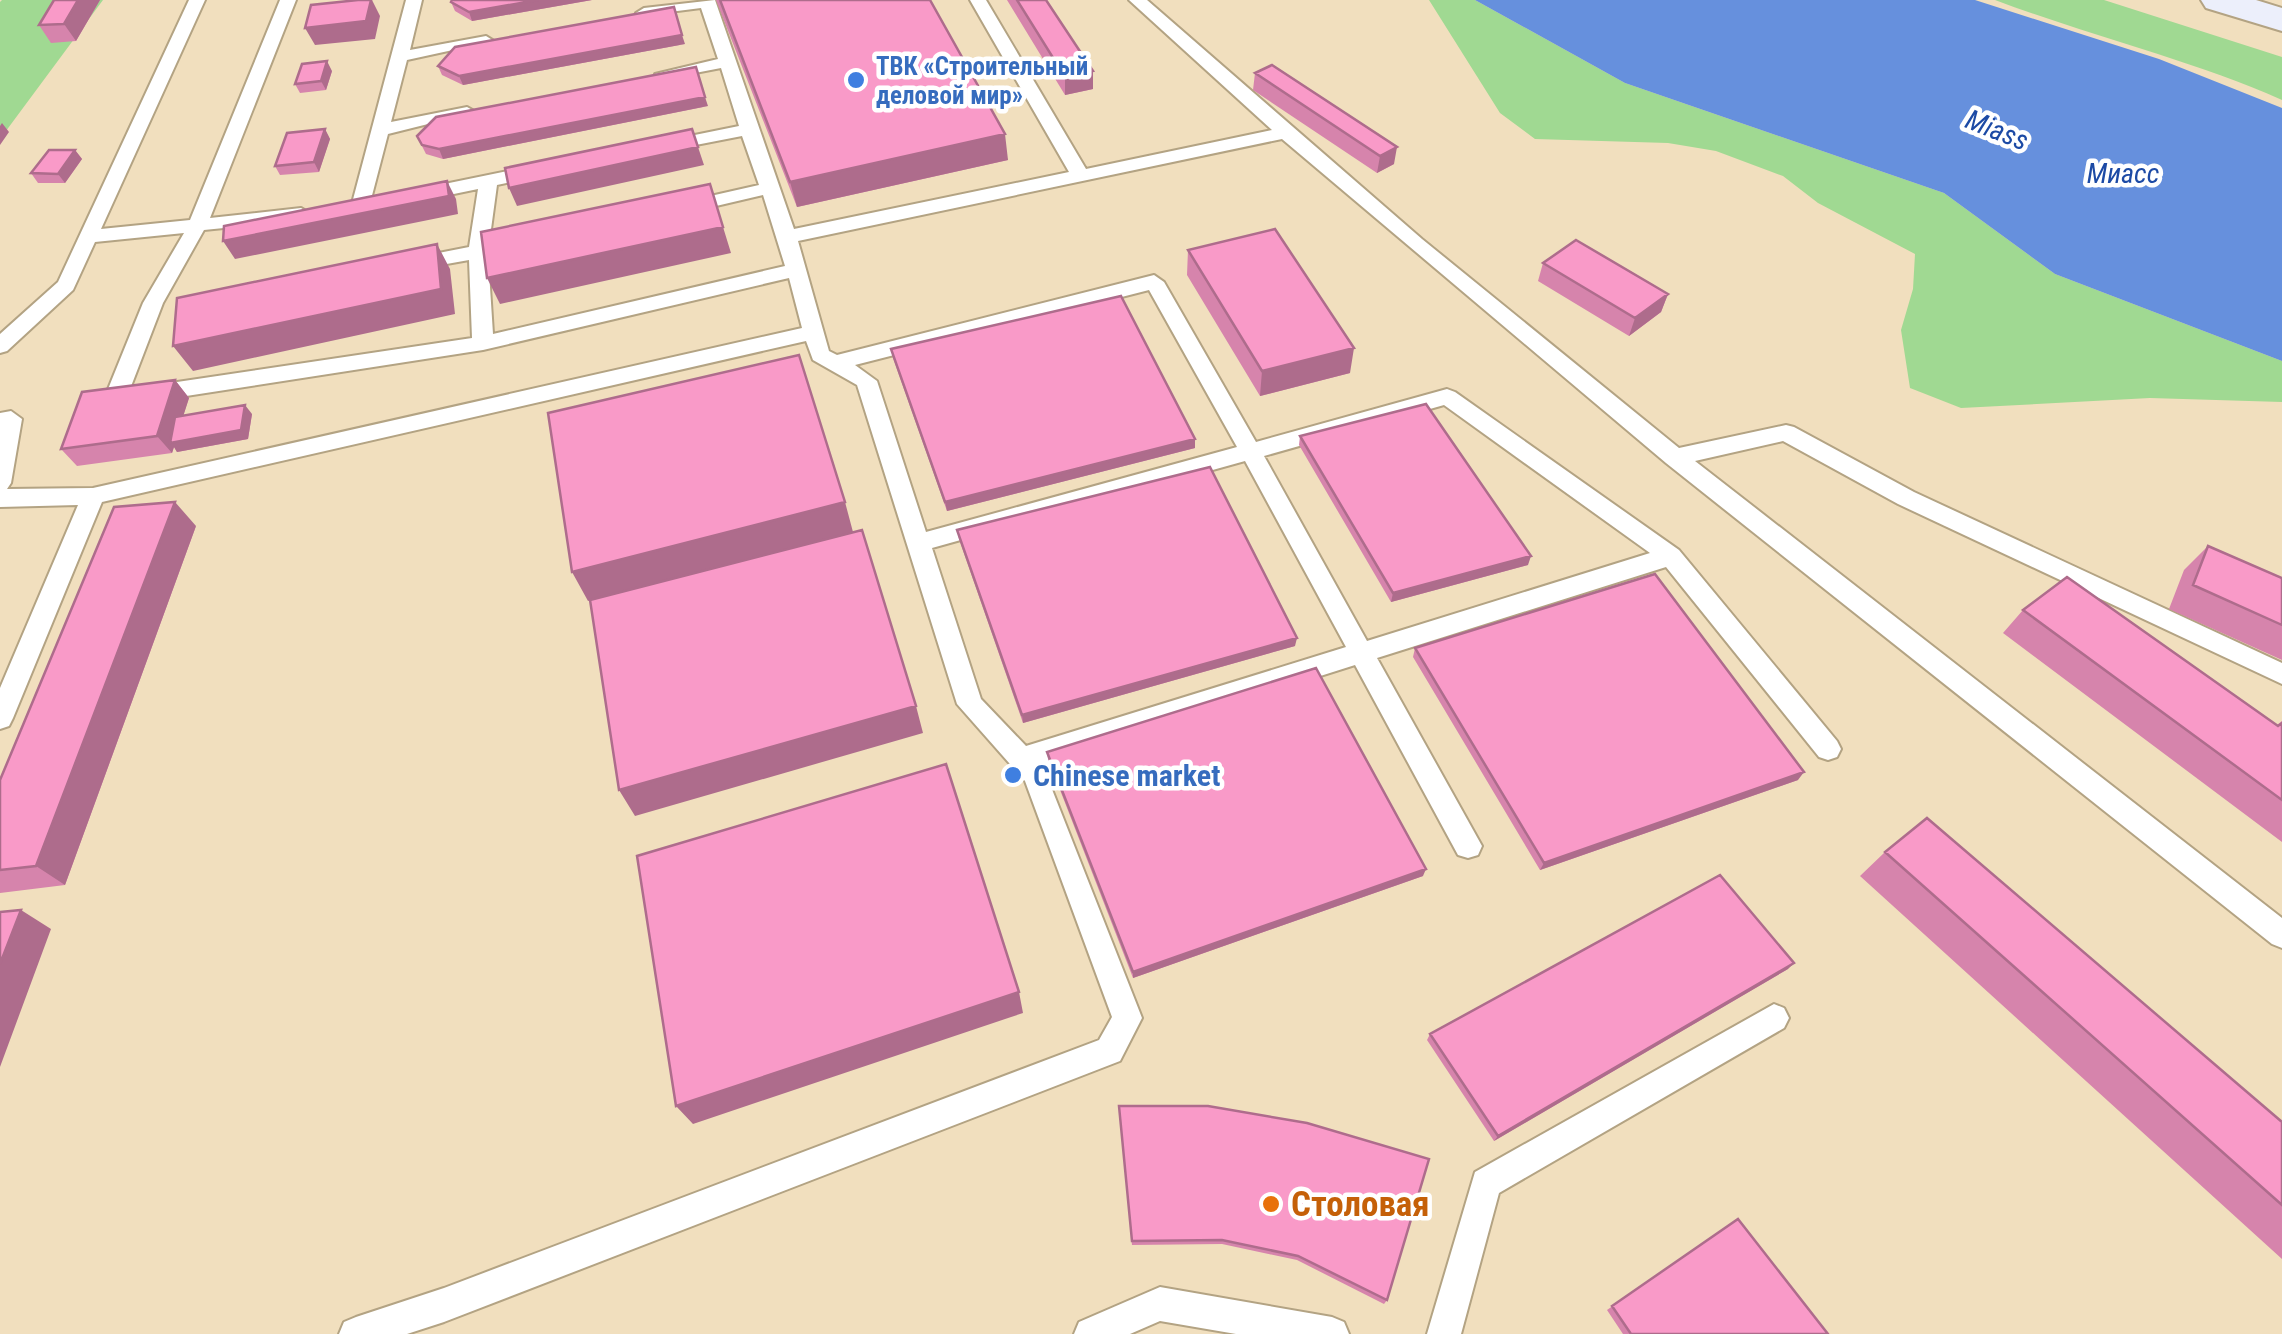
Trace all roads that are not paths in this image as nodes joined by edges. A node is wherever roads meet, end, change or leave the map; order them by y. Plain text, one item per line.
1 (198, 0) edge
2 (288, 0) edge
3 (414, 0) edge
4 (978, 0) edge
5 (1137, 0) edge
6 (2219, 0) edge
7 (707, 1) edge
8 (630, 16) edge
9 (2282, 20) edge
10 (514, 36) edge
11 (397, 57) junction
12 (727, 62) junction
13 (650, 77) edge
14 (495, 107) edge
15 (749, 128) junction
16 (379, 130) junction
17 (1282, 133) junction
18 (637, 151) edge
19 (562, 166) edge
20 (1081, 176) junction
21 (488, 181) junction
22 (770, 188) junction
23 (360, 206) junction
24 (653, 214) edge
25 (198, 226) junction
26 (88, 238) junction
27 (787, 238) junction
28 (536, 241) edge
29 (478, 254) junction
30 (382, 268) edge
31 (796, 270) junction
32 (814, 332) junction
33 (483, 343) junction
34 (0, 346) edge
35 (835, 364) junction
36 (0, 421) edge
37 (1254, 450) junction
38 (1674, 458) junction
39 (0, 483) edge
40 (92, 496) junction
41 (0, 498) edge
42 (918, 543) junction
43 (1671, 556) junction
44 (1359, 654) junction
45 (2282, 674) edge
46 (0, 718) edge
47 (1828, 749) dead end
48 (1021, 759) junction
49 (1468, 846) dead end
50 (2282, 935) edge
51 (1774, 1018) dead end
52 (356, 1334) edge
53 (1091, 1334) edge
54 (1332, 1334) edge
55 (1444, 1334) edge

1 - 26 lane
2 - 25 lane
3 - 11 lane
4 - 20 lane
5 - 17 lane
6 - 9 main road
7 - 8 lane
7 - 12 lane
10 - 11 lane
11 - 16 lane
12 - 13 lane
12 - 15 lane
14 - 16 lane
15 - 18 lane
15 - 22 lane
16 - 23 lane
17 - 20 lane
17 - 38 lane
19 - 21 lane
20 - 27 lane
21 - 23 lane
21 - 29 lane
22 - 24 lane
22 - 27 lane
23 - 25 lane
25 - 26 lane
25 - 33 lane
26 - 34 lane
27 - 31 lane
28 - 29 lane
29 - 30 lane
29 - 33 lane
31 - 32 lane
31 - 33 lane
32 - 35 lane
32 - 40 lane
35 - 37 lane
35 - 42 lane
36 - 39 lane
37 - 42 lane
37 - 43 lane
37 - 44 lane
38 - 45 lane
38 - 50 lane
40 - 41 lane
40 - 46 lane
42 - 48 lane
43 - 44 lane
43 - 47 lane
44 - 48 lane
44 - 49 lane
48 - 52 lane
51 - 55 lane
53 - 54 lane

